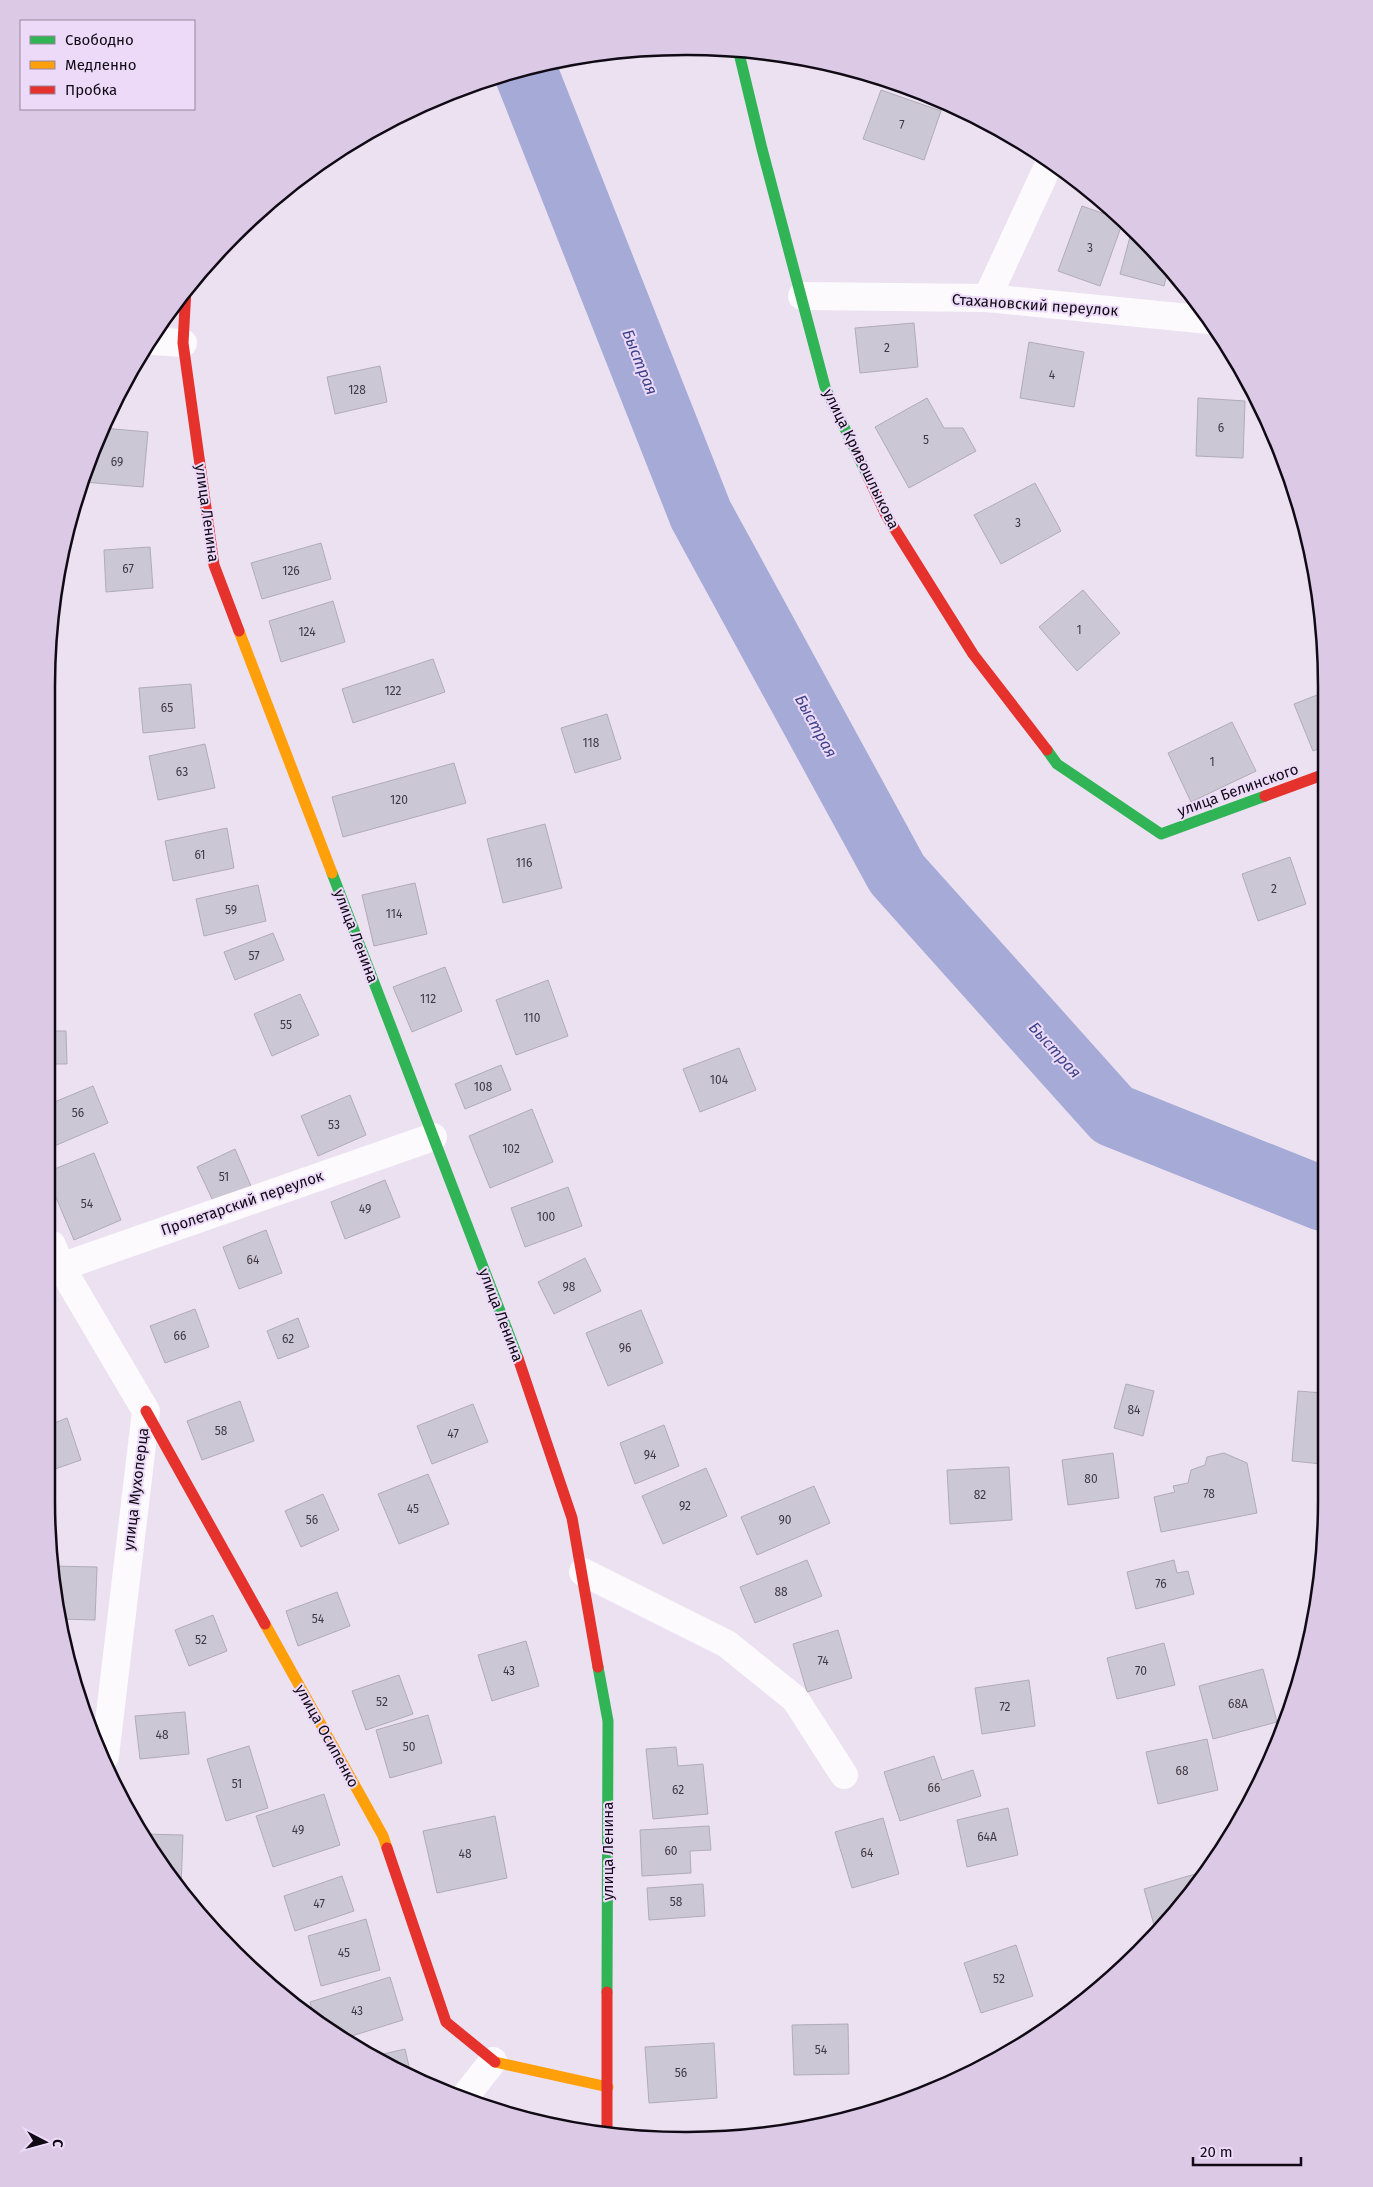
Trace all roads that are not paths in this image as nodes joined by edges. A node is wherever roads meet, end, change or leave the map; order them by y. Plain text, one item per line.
1 (740, 57) edge
2 (1047, 168) edge
3 (802, 296) junction
4 (987, 298) junction
5 (185, 302) edge
6 (1200, 319) edge
7 (158, 341) edge
8 (183, 343) junction
9 (1318, 777) edge
10 (1162, 834) joint
11 (433, 1137) junction
12 (55, 1260) edge
13 (146, 1411) junction
14 (582, 1572) junction
15 (106, 1748) edge
16 (844, 1775) dead end
17 (493, 2060) junction
18 (608, 2087) junction
19 (468, 2092) edge
20 (607, 2127) edge

1 - 3 street, улица Кривошлыкова
2 - 4 street
3 - 4 street, Стахановский переулок
3 - 10 street, улица Кривошлыкова
4 - 6 street, Стахановский переулок
5 - 8 street, улица Ленина
7 - 8 street
8 - 11 street, улица Ленина
9 - 10 street, улица Белинского
11 - 12 street, Пролетарский переулок
11 - 14 street, улица Ленина
12 - 13 street, улица Мухоперца
13 - 15 street, улица Мухоперца
13 - 17 street, улица Осипенко
14 - 16 street
14 - 18 street, улица Ленина
17 - 18 street, улица Осипенко
17 - 19 street
18 - 20 street, улица Ленина

